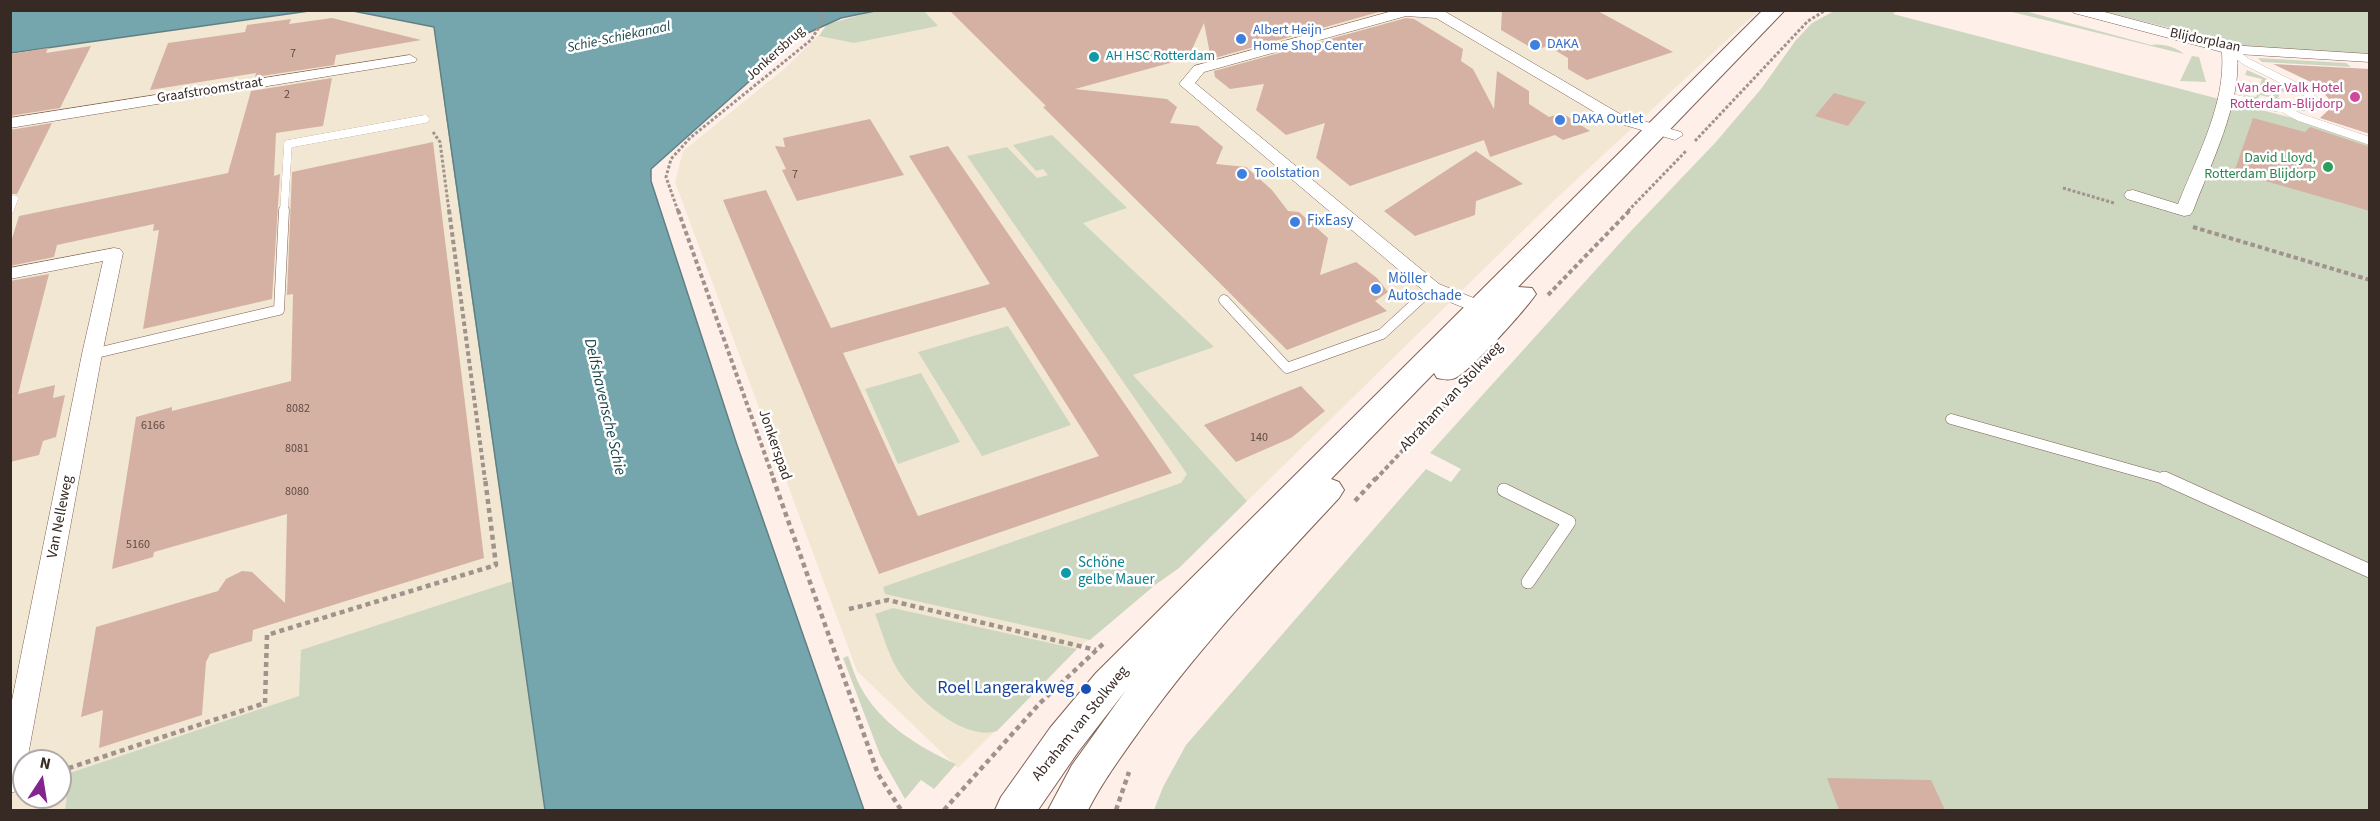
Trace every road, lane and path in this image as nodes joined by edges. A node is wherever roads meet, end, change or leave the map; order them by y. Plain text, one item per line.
1 (821, 10) edge
2 (1775, 10) edge
3 (1797, 10) edge
4 (1826, 10) edge
5 (2079, 10) edge
6 (2229, 49) junction
7 (2370, 58) edge
8 (410, 59) dead end
9 (2227, 97) junction
10 (732, 106) joint
11 (2286, 110) junction
12 (425, 119) joint
13 (10, 123) edge
14 (1667, 132) junction
15 (2370, 141) edge
16 (2063, 188) dead end
17 (14, 199) dead end
18 (2126, 200) joint
19 (10, 210) edge
20 (2188, 225) dead end
21 (10, 274) edge
22 (2370, 280) edge
23 (1431, 288) junction
24 (1546, 297) dead end
25 (1224, 300) dead end
26 (1490, 312) junction
27 (92, 354) junction
28 (1458, 390) dead end
29 (1951, 418) dead end
30 (1504, 490) dead end
31 (1353, 503) dead end
32 (2370, 570) edge
33 (1528, 582) dead end
34 (849, 609) dead end
35 (1096, 650) dead end
36 (72, 767) edge
37 (1129, 771) dead end
38 (10, 781) edge
39 (901, 810) edge
40 (1015, 810) edge
41 (1068, 810) edge
42 (1116, 810) edge

1 - 10 path, Jonkersbrug
2 - 14 street, Abraham van Stolkweg
3 - 14 street, Abraham van Stolkweg
4 - 24 path
5 - 6 street, Blijdorplaan
6 - 7 street, Blijdorplaan
6 - 9 street
6 - 11 lane
8 - 13 street, Graafstroomstraat
9 - 11 lane
9 - 18 street
10 - 39 path, Jonkerspad
11 - 15 lane
12 - 27 lane
12 - 36 path
14 - 23 street
14 - 26 street, Abraham van Stolkweg
16 - 18 path
17 - 19 lane
20 - 22 path
21 - 27 street, Van Nelleweg
23 - 25 lane
23 - 26 street
26 - 40 street, Abraham van Stolkweg
26 - 41 street, Abraham van Stolkweg
27 - 38 street, Van Nelleweg
28 - 31 path, Abraham van Stolkweg
29 - 32 lane
30 - 33 lane
34 - 35 path
37 - 42 path

